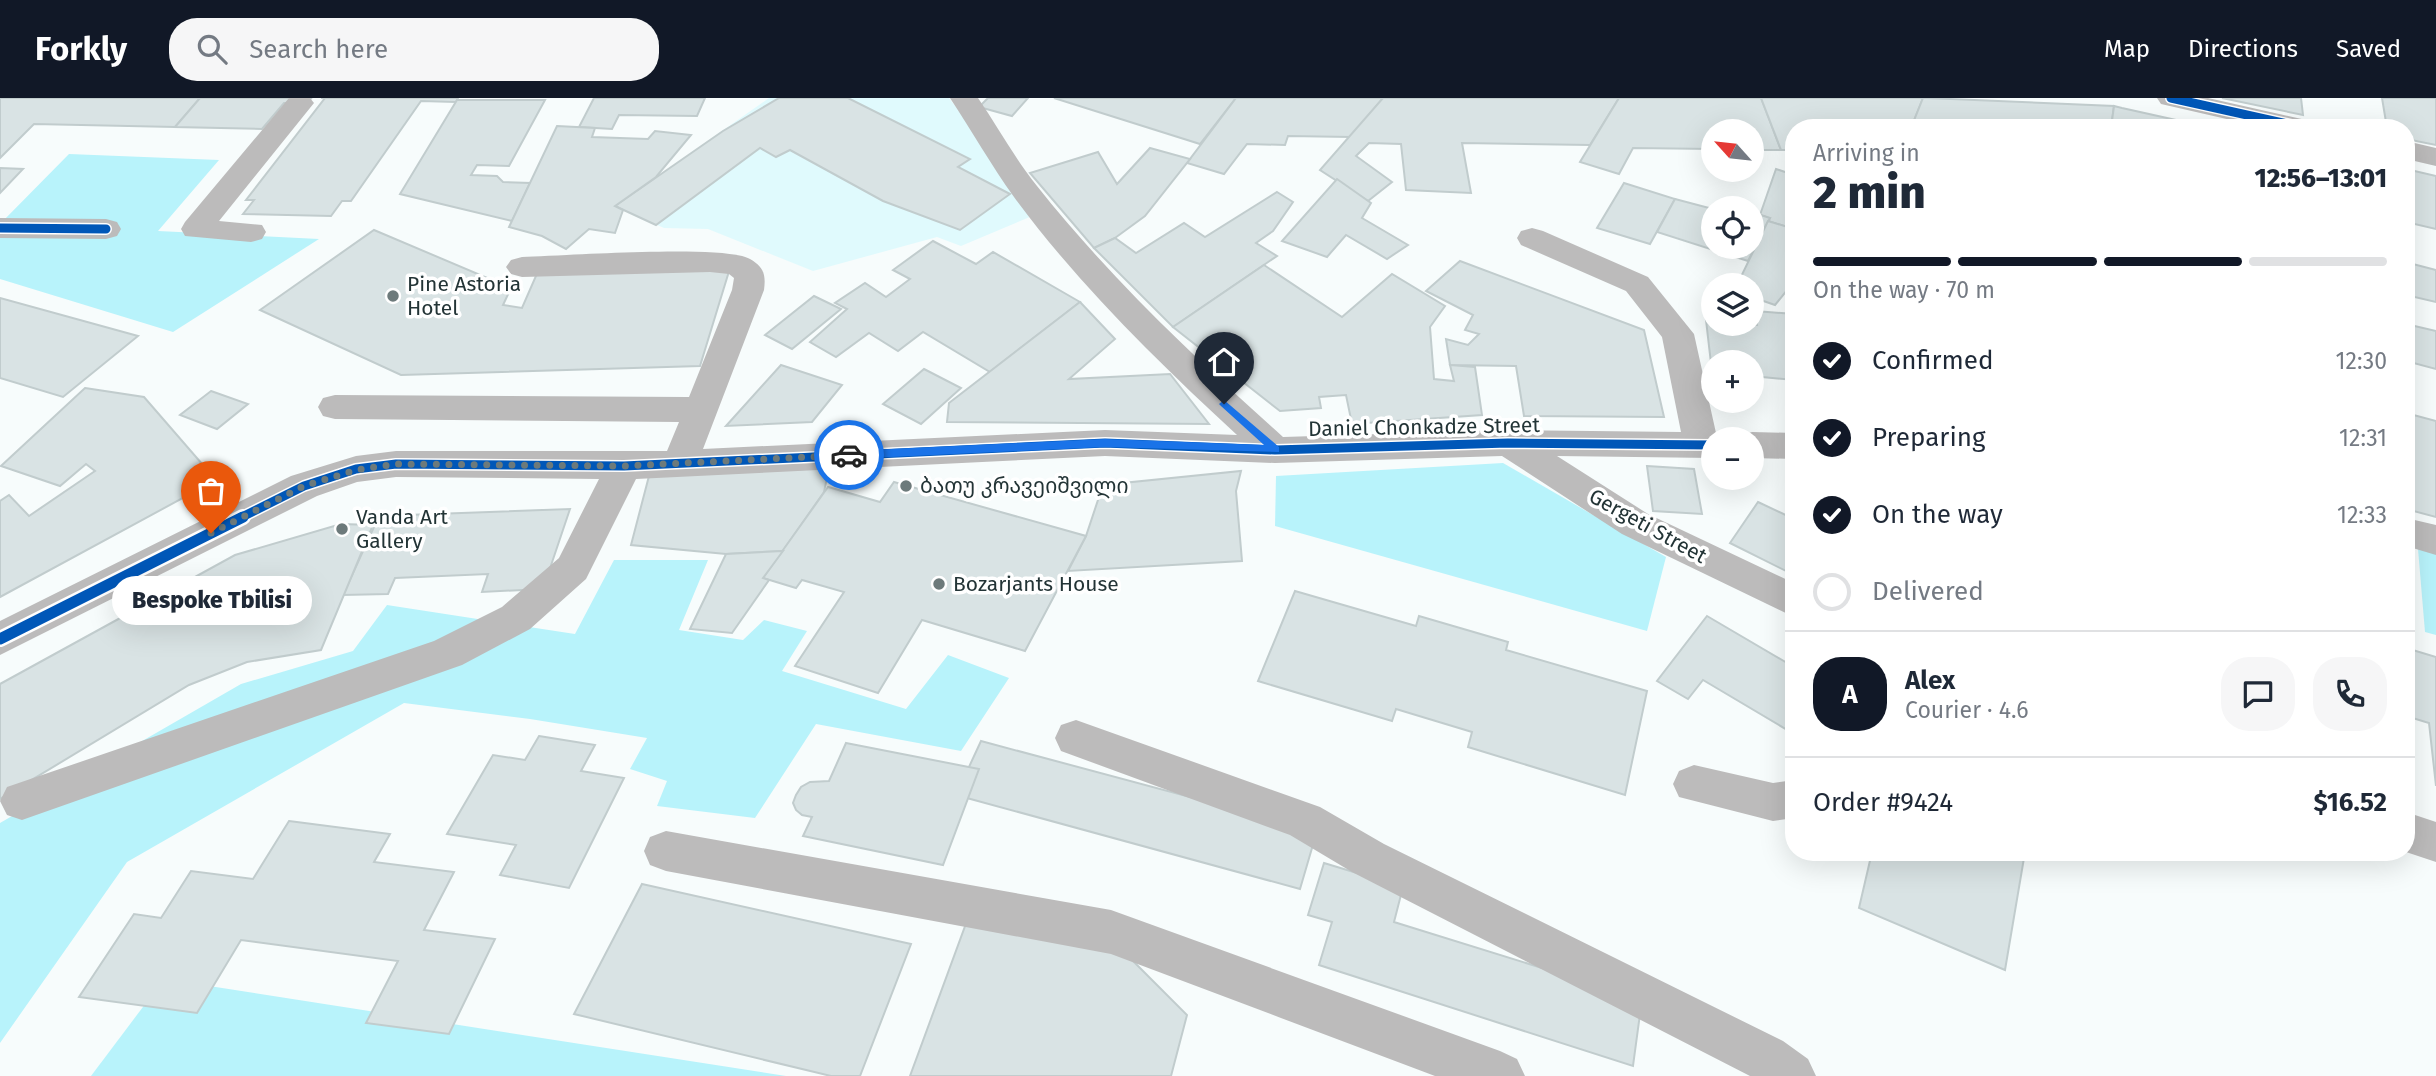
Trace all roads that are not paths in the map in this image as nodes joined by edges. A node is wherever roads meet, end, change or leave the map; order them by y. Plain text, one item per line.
1 (964, 98) edge
2 (2171, 98) edge
3 (300, 103) dead end
4 (2265, 119) edge
5 (2415, 152) edge
6 (2436, 157) edge
7 (0, 228) edge
8 (106, 229) dead end
9 (251, 232) dead end
10 (1532, 238) dead end
11 (522, 267) dead end
12 (335, 407) dead end
13 (701, 410) junction
14 (1702, 427) edge
15 (1508, 443) junction
16 (1701, 445) edge
17 (1764, 445) edge
18 (1785, 446) edge
19 (1275, 450) junction
20 (680, 463) junction
21 (624, 466) junction
22 (2415, 534) edge
23 (2436, 540) edge
24 (1785, 597) edge
25 (0, 639) edge
26 (1076, 738) dead end
27 (1693, 784) dead end
28 (1785, 800) edge
29 (22, 801) dead end
30 (2415, 835) edge
31 (2436, 842) edge
32 (666, 851) dead end
33 (1500, 1076) edge
34 (1791, 1076) edge

1 - 19 street
2 - 4 street
3 - 9 street
5 - 6 street
7 - 8 street
10 - 14 street
11 - 13 street
12 - 13 street
13 - 20 street
15 - 16 street, Daniel Chonkadze Street
15 - 19 street, Daniel Chonkadze Street
15 - 24 street, Gergeti Street
17 - 18 street
19 - 20 street, Daniel Chonkadze Street
20 - 21 street, Daniel Chonkadze Street
21 - 25 street, Daniel Chonkadze Street
21 - 29 street
22 - 23 street
26 - 34 street
27 - 28 street
30 - 31 street
32 - 33 street

